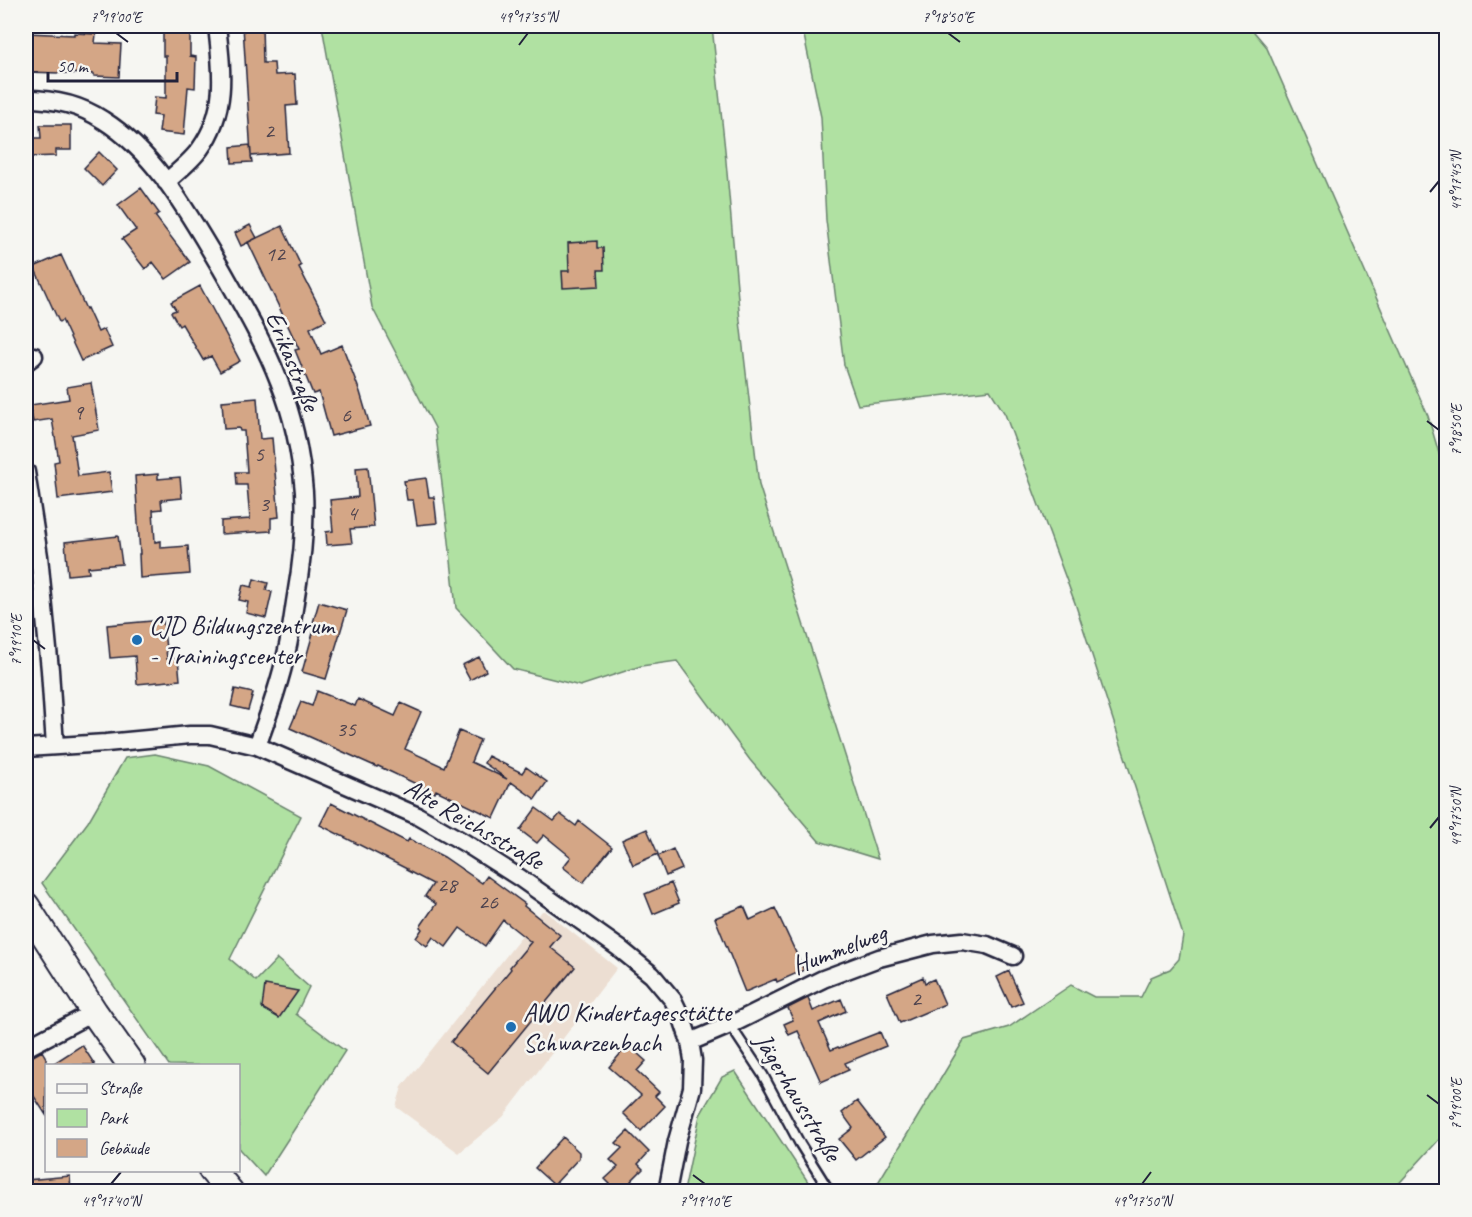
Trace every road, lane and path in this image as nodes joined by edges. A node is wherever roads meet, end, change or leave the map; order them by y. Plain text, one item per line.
1 (217, 26) edge
2 (26, 99) edge
3 (166, 182) junction
4 (26, 472) edge
5 (55, 746) junction
6 (257, 746) junction
7 (26, 748) edge
8 (26, 906) edge
9 (1013, 956) dead end
10 (94, 1012) junction
11 (730, 1025) junction
12 (690, 1042) junction
13 (26, 1048) edge
14 (131, 1064) edge
15 (214, 1172) edge
16 (230, 1191) edge
17 (667, 1191) edge
18 (830, 1191) edge

1 - 3 street
2 - 3 street, Erikastraße
3 - 6 street, Erikastraße
4 - 5 street
5 - 6 street, Alte Reichsstraße
5 - 7 street, Alte Reichsstraße
6 - 12 street, Alte Reichsstraße
8 - 10 main road
9 - 11 street, Hummelweg
10 - 13 street
10 - 14 main road
11 - 12 street, Hummelweg
11 - 18 lane, Jägerhausstraße
12 - 17 street, Alte Reichsstraße
15 - 16 main road

